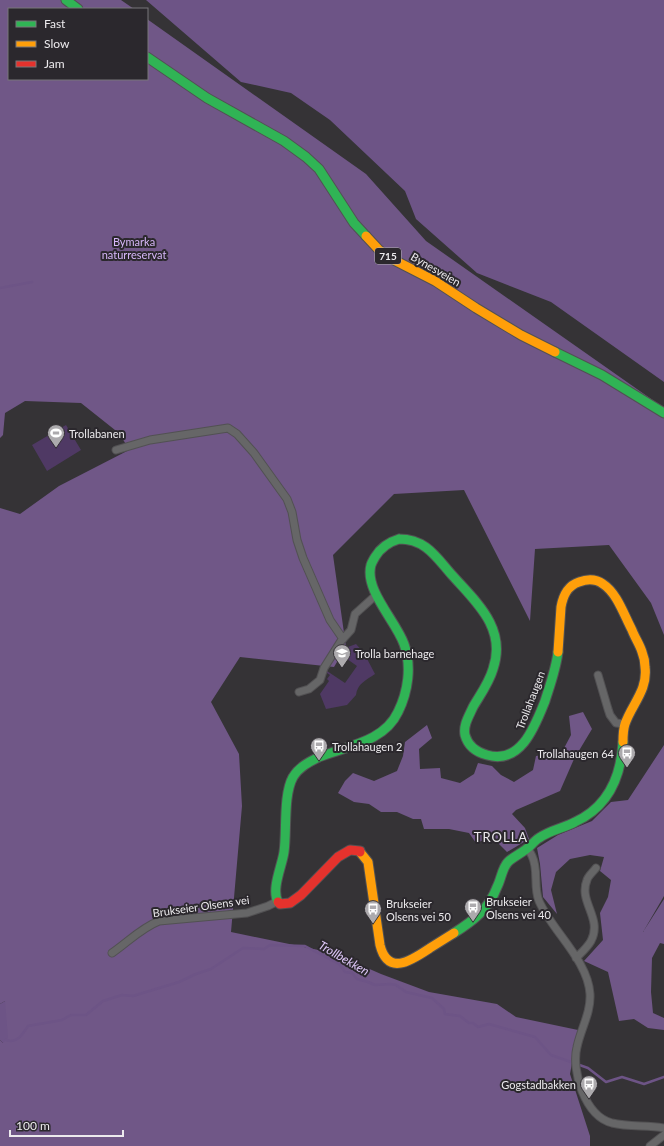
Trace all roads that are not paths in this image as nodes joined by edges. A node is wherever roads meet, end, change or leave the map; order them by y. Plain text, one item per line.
1 (66, 0) edge
2 (77, 8) edge
3 (148, 58) edge
4 (664, 413) edge
5 (116, 450) dead end
6 (376, 595) junction
7 (343, 639) junction
8 (598, 674) dead end
9 (299, 692) dead end
10 (626, 724) junction
11 (527, 848) junction
12 (596, 868) dead end
13 (276, 902) junction
14 (112, 952) dead end
15 (576, 958) junction
16 (664, 1128) edge
17 (664, 1135) edge
18 (650, 1146) edge

1 - 2 street
3 - 4 street, Bynesveien / 715
5 - 7 street
6 - 7 street
6 - 10 street, Trollahaugen
6 - 13 street, Trollahaugen
7 - 9 street
8 - 10 street
10 - 11 street, Trollahaugen
11 - 13 street, Brukseier Olsens vei
11 - 15 street
12 - 15 street
13 - 14 street, Brukseier Olsens vei
15 - 16 street
17 - 18 street

